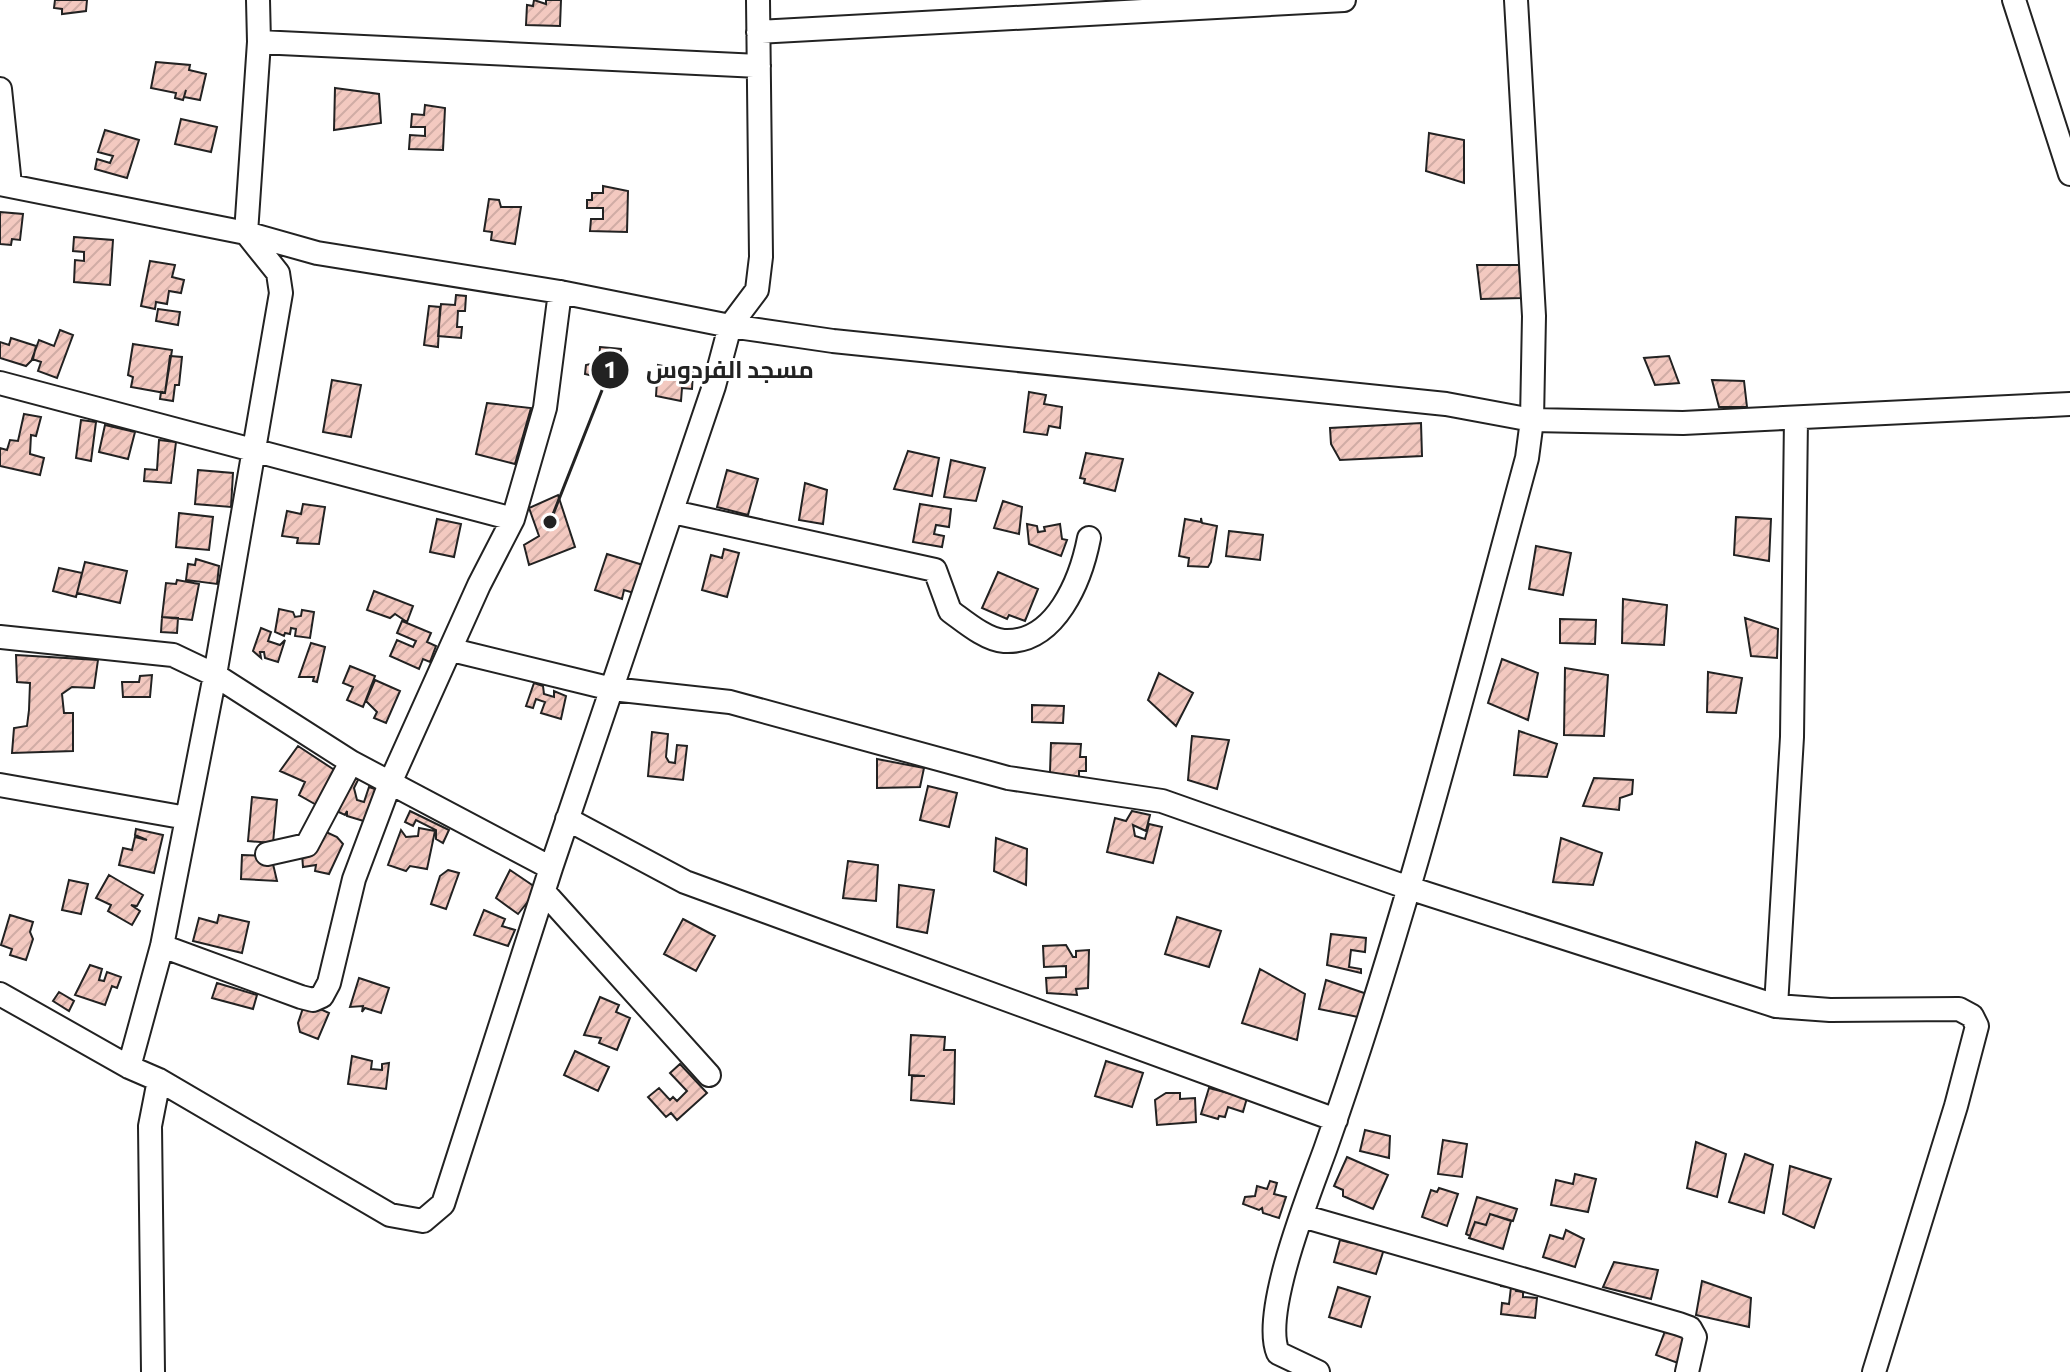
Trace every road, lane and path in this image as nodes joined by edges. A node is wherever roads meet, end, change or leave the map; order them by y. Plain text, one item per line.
1 (258, 0) edge
2 (758, 0) edge
3 (1344, 0) edge
4 (1516, 0) edge
5 (2014, 0) edge
6 (758, 32) junction
7 (259, 42) junction
8 (759, 66) junction
9 (0, 89) edge
10 (2070, 174) edge
11 (5, 184) edge
12 (246, 233) junction
13 (560, 292) junction
14 (730, 326) junction
15 (0, 383) edge
16 (2070, 404) edge
17 (1796, 418) junction
18 (1532, 420) junction
19 (253, 451) junction
20 (673, 512) junction
21 (513, 519) junction
22 (1089, 538) dead end
23 (0, 637) edge
24 (452, 650) junction
25 (215, 675) junction
26 (612, 689) junction
27 (351, 762) junction
28 (390, 783) junction
29 (0, 785) edge
30 (187, 818) junction
31 (567, 819) junction
32 (267, 854) dead end
33 (551, 868) junction
34 (1409, 888) junction
35 (545, 893) junction
36 (162, 946) junction
37 (0, 994) edge
38 (1776, 1006) junction
39 (129, 1067) junction
40 (709, 1075) dead end
41 (159, 1080) junction
42 (1336, 1120) junction
43 (1302, 1216) junction
44 (153, 1372) edge
45 (1318, 1372) edge
46 (1687, 1372) edge
47 (1874, 1372) edge

1 - 7 street
2 - 6 street
3 - 6 street
4 - 18 street
5 - 10 street
6 - 8 street
7 - 8 street
7 - 12 street
8 - 14 street
9 - 11 street
11 - 12 street
12 - 13 street
12 - 19 street
13 - 14 street
13 - 21 street
14 - 18 street
14 - 20 street
15 - 19 street
16 - 17 street
17 - 18 street
17 - 38 street
18 - 34 street
19 - 21 street
19 - 25 street
20 - 22 street
20 - 26 street
21 - 24 street
23 - 25 street
24 - 26 street
24 - 28 street
25 - 27 street
25 - 30 street
26 - 31 street
26 - 34 street
27 - 28 street
27 - 32 street
28 - 33 street
28 - 36 street
29 - 30 street
30 - 36 street
31 - 33 street
31 - 42 street
33 - 35 street
34 - 38 street
34 - 42 street
35 - 40 street
35 - 41 street
36 - 39 street
37 - 39 street
38 - 47 street
39 - 41 street
41 - 44 street
42 - 43 street
43 - 45 street
43 - 46 street

